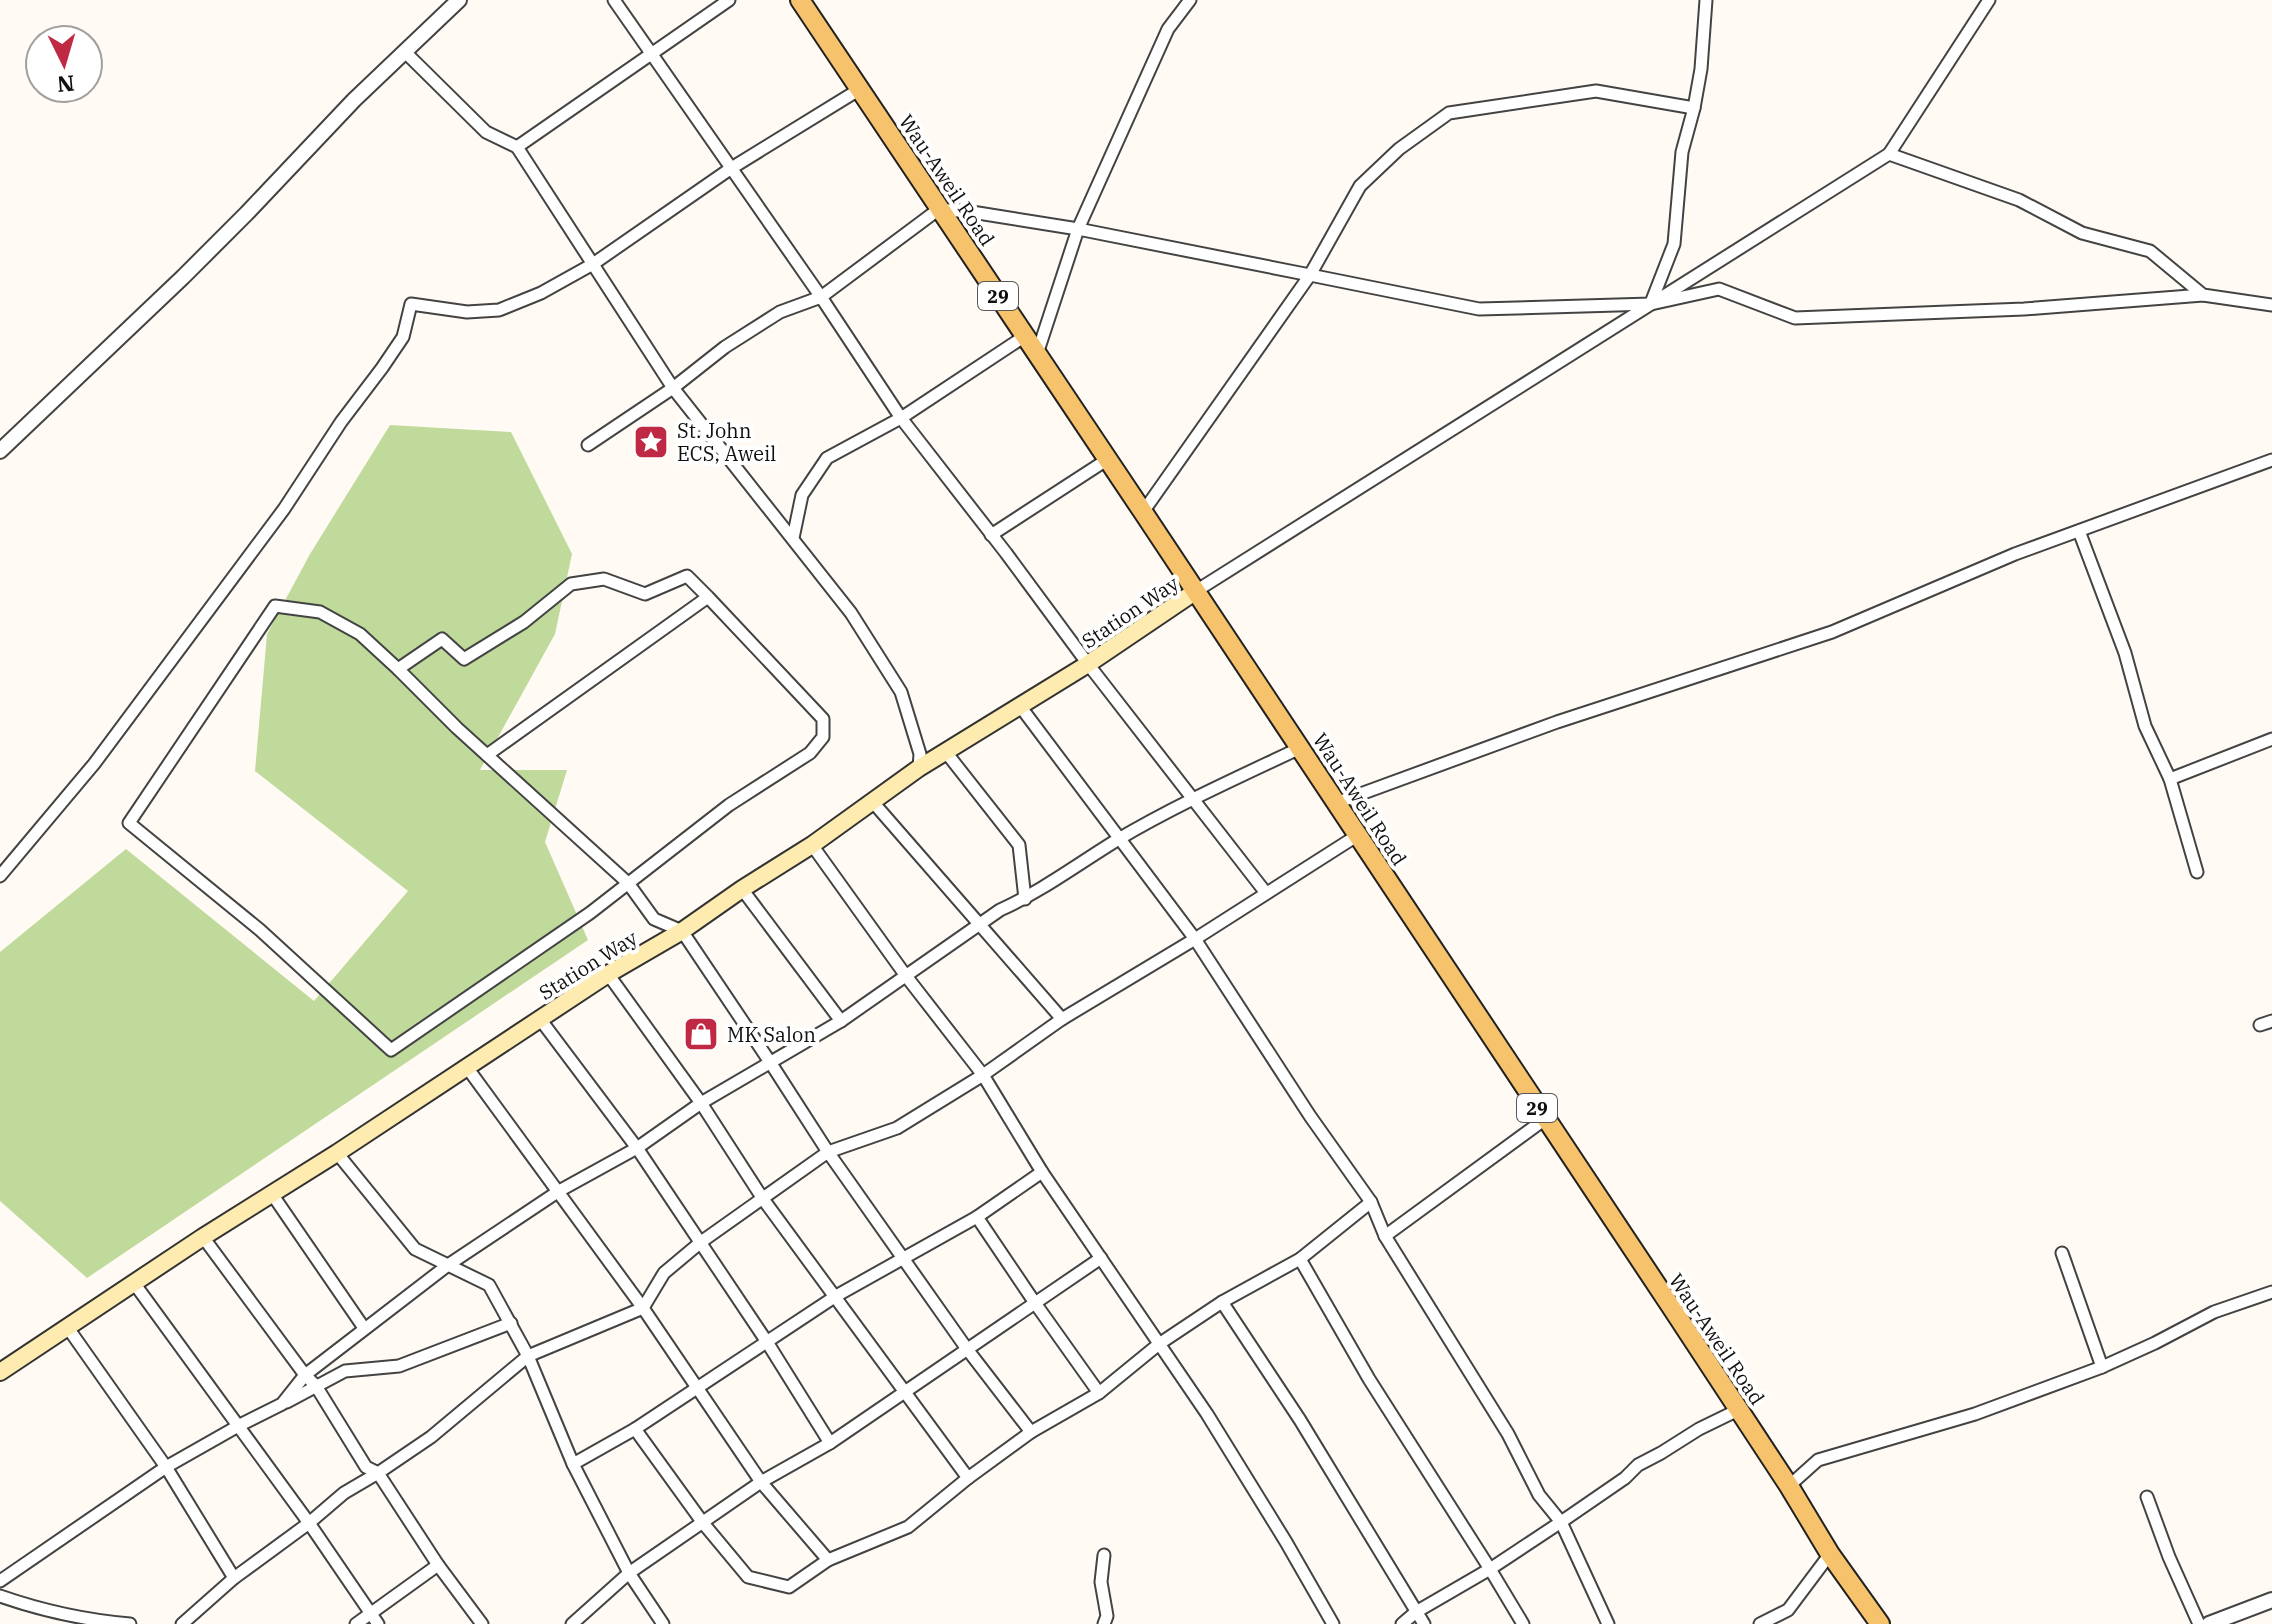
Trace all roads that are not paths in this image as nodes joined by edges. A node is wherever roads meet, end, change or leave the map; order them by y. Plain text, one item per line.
1 (459, 0) edge
2 (614, 0) edge
3 (729, 0) edge
4 (800, 0) edge
5 (1190, 0) edge
6 (1706, 0) edge
7 (1989, 0) edge
8 (405, 52) junction
9 (651, 53) junction
10 (860, 89) junction
11 (1694, 108) junction
12 (517, 147) junction
13 (1889, 154) junction
14 (730, 169) junction
15 (939, 209) junction
16 (1078, 229) junction
17 (593, 264) junction
18 (1310, 275) junction
19 (2203, 295) junction
20 (821, 297) junction
21 (1651, 304) junction
22 (2272, 305) edge
23 (1025, 336) junction
24 (1037, 354) junction
25 (673, 388) junction
26 (901, 418) junction
27 (588, 445) dead end
28 (0, 451) edge
29 (1108, 459) junction
30 (2272, 460) edge
31 (1143, 512) junction
32 (2079, 531) junction
33 (991, 535) junction
34 (793, 538) junction
35 (1196, 591) junction
36 (708, 597) junction
37 (1088, 664) junction
38 (398, 669) junction
39 (1020, 706) junction
40 (2272, 739) edge
41 (1300, 748) junction
42 (945, 751) junction
43 (487, 755) junction
44 (919, 768) junction
45 (2170, 779) junction
46 (1192, 799) junction
47 (872, 801) junction
48 (1336, 803) junction
49 (1358, 835) junction
50 (1119, 839) junction
51 (812, 845) junction
52 (2197, 872) dead end
53 (0, 876) edge
54 (628, 883) junction
55 (742, 889) junction
56 (1266, 893) junction
57 (1025, 899) junction
58 (979, 924) junction
59 (682, 931) junction
60 (1195, 939) junction
61 (608, 974) junction
62 (906, 976) junction
63 (540, 1019) junction
64 (1062, 1019) junction
65 (841, 1021) junction
66 (770, 1062) junction
67 (466, 1066) junction
68 (983, 1075) junction
69 (701, 1103) junction
70 (1545, 1119) junction
71 (637, 1148) junction
72 (828, 1152) junction
73 (337, 1153) junction
74 (1042, 1172) junction
75 (559, 1191) junction
76 (272, 1194) junction
77 (763, 1199) junction
78 (1371, 1202) junction
79 (977, 1217) junction
80 (1385, 1236) junction
81 (203, 1237) junction
82 (701, 1242) junction
83 (2062, 1253) dead end
84 (902, 1257) junction
85 (1101, 1258) junction
86 (1300, 1259) junction
87 (448, 1265) junction
88 (134, 1283) junction
89 (2272, 1292) edge
90 (836, 1296) junction
91 (1222, 1302) junction
92 (1035, 1303) junction
93 (643, 1308) junction
94 (511, 1323) junction
95 (68, 1328) junction
96 (364, 1328) junction
97 (767, 1342) junction
98 (1159, 1344) junction
99 (967, 1349) junction
100 (528, 1356) junction
101 (2102, 1367) junction
102 (0, 1372) edge
103 (305, 1375) junction
104 (316, 1386) junction
105 (697, 1388) junction
106 (904, 1392) junction
107 (1099, 1393) junction
108 (282, 1404) junction
109 (1738, 1410) junction
110 (240, 1425) junction
111 (635, 1429) junction
112 (1031, 1432) junction
113 (830, 1443) junction
114 (573, 1464) junction
115 (166, 1467) junction
116 (378, 1473) junction
117 (968, 1478) junction
118 (761, 1482) junction
119 (1789, 1486) junction
120 (2147, 1497) dead end
121 (1561, 1522) junction
122 (309, 1523) junction
123 (703, 1523) junction
124 (1830, 1554) junction
125 (1104, 1555) dead end
126 (828, 1560) junction
127 (438, 1565) junction
128 (1490, 1569) junction
129 (629, 1573) junction
130 (234, 1578) junction
131 (0, 1581) edge
132 (0, 1596) edge
133 (2272, 1600) edge
134 (1416, 1612) junction
135 (374, 1619) edge
136 (130, 1624) edge
137 (182, 1624) edge
138 (356, 1624) edge
139 (482, 1624) edge
140 (572, 1624) edge
141 (663, 1624) edge
142 (1104, 1624) edge
143 (1333, 1624) edge
144 (1402, 1624) edge
145 (1424, 1624) edge
146 (1523, 1624) edge
147 (1608, 1624) edge
148 (1760, 1624) edge
149 (1880, 1624) edge
150 (2199, 1624) edge
151 (2209, 1624) edge

1 - 8 street
2 - 9 street
3 - 9 street
4 - 10 main road, Wau-Aweil Road / 29
5 - 16 street
6 - 11 street
7 - 13 street
8 - 12 street
8 - 28 street
9 - 12 street
9 - 14 street
10 - 14 street
10 - 15 main road, Wau-Aweil Road / 29
11 - 18 street
11 - 21 street
12 - 17 street
13 - 19 street
13 - 21 street
14 - 17 street
14 - 20 street
15 - 16 street
15 - 20 street
15 - 23 main road, Wau-Aweil Road / 29
16 - 18 street
16 - 24 street
17 - 25 street
17 - 53 street
18 - 21 street
18 - 31 street
19 - 21 street
19 - 22 street
20 - 25 street
20 - 26 street
21 - 35 street
23 - 24 main road, Wau-Aweil Road / 29
23 - 26 street
24 - 29 main road, Wau-Aweil Road / 29
25 - 27 street
25 - 34 street
26 - 33 street
26 - 34 street
29 - 31 main road, Wau-Aweil Road / 29
29 - 33 street
30 - 32 street
31 - 35 main road, Wau-Aweil Road / 29
32 - 45 street
32 - 48 street
33 - 37 street
34 - 44 street
35 - 37 main road, Station Way
35 - 41 main road, Wau-Aweil Road / 29
36 - 38 street
36 - 43 street
36 - 54 street
37 - 39 main road, Station Way
37 - 46 street
38 - 43 street
38 - 54 street
39 - 42 main road, Station Way
39 - 50 street
40 - 45 street
41 - 46 street
41 - 48 main road, Wau-Aweil Road / 29
42 - 44 main road, Station Way
42 - 57 street
43 - 54 street
44 - 47 main road, Station Way
45 - 52 street
46 - 50 street
46 - 56 street
47 - 51 main road, Station Way
47 - 58 street
48 - 49 main road, Wau-Aweil Road / 29
49 - 56 street
49 - 70 main road, Wau-Aweil Road / 29
50 - 57 street
50 - 60 street
51 - 55 main road, Station Way
51 - 62 street
54 - 59 street
55 - 59 main road, Station Way
55 - 65 street
56 - 60 street
57 - 58 street
58 - 62 street
58 - 64 street
59 - 61 main road, Station Way
59 - 66 street
60 - 64 street
60 - 78 street
61 - 63 main road, Station Way
61 - 69 street
62 - 65 street
62 - 68 street
63 - 67 main road, Station Way
63 - 71 street
64 - 68 street
65 - 66 street
66 - 69 street
66 - 72 street
67 - 73 main road, Station Way
67 - 75 street
68 - 72 street
68 - 74 street
69 - 71 street
69 - 77 street
70 - 80 street
70 - 109 main road, Wau-Aweil Road / 29
71 - 75 street
71 - 82 street
72 - 77 street
72 - 84 street
73 - 76 main road, Station Way
73 - 87 street
74 - 79 street
74 - 85 street
75 - 87 street
75 - 93 street
76 - 81 main road, Station Way
76 - 96 street
77 - 82 street
77 - 90 street
78 - 80 street
78 - 86 street
79 - 84 street
79 - 92 street
80 - 121 street
81 - 88 main road, Station Way
81 - 103 street
82 - 93 street
82 - 97 street
83 - 101 street
84 - 90 street
84 - 99 street
85 - 92 street
85 - 98 street
86 - 91 street
86 - 128 street
87 - 94 street
87 - 96 street
88 - 95 main road, Station Way
88 - 110 street
89 - 101 street
90 - 97 street
90 - 106 street
91 - 98 street
91 - 134 street
92 - 99 street
92 - 107 street
93 - 100 street
93 - 105 street
94 - 100 street
94 - 104 street
95 - 102 main road, Station Way
95 - 115 street
96 - 103 street
97 - 105 street
97 - 113 street
98 - 107 street
98 - 143 street
99 - 106 street
99 - 112 street
100 - 114 street
100 - 116 street
101 - 119 street
103 - 104 street
103 - 108 street
104 - 108 street
104 - 116 street
105 - 111 street
105 - 118 street
106 - 113 street
106 - 117 street
107 - 112 street
108 - 110 street
109 - 119 main road, Wau-Aweil Road / 29
109 - 121 street
110 - 115 street
110 - 122 street
111 - 114 street
111 - 123 street
112 - 117 street
113 - 118 street
114 - 129 street
115 - 130 street
115 - 131 street
116 - 122 street
116 - 127 street
117 - 126 street
118 - 123 street
118 - 126 street
119 - 124 main road, Wau-Aweil Road / 29
120 - 150 street
121 - 128 street
121 - 147 street
122 - 130 street
122 - 135 street
123 - 126 street
123 - 129 street
124 - 148 street
124 - 149 main road, Wau-Aweil Road / 29
125 - 142 street
127 - 135 street
127 - 139 street
128 - 134 street
128 - 146 street
129 - 140 street
129 - 141 street
130 - 137 street
132 - 136 street
133 - 151 street
134 - 144 street
134 - 145 street
135 - 138 street

